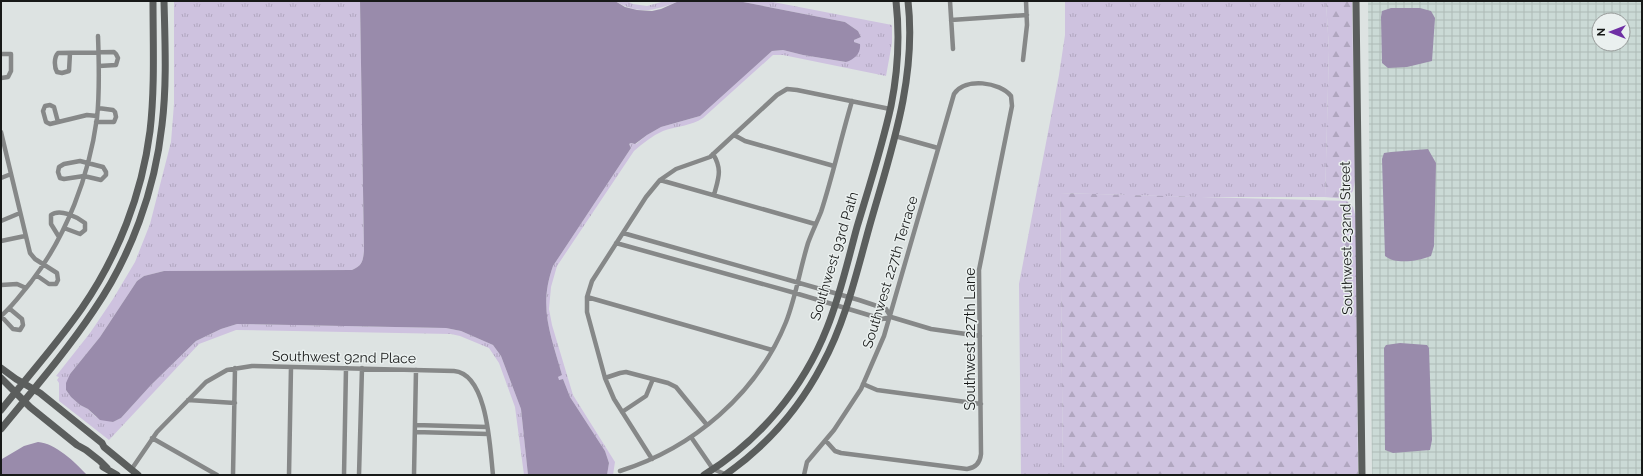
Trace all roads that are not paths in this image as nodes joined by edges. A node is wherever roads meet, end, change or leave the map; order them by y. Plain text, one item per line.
1 (153, 1) edge
2 (164, 1) edge
3 (896, 1) edge
4 (908, 1) edge
5 (950, 1) edge
6 (1026, 1) edge
7 (1356, 1) edge
8 (1027, 15) junction
9 (951, 20) junction
10 (98, 36) dead end
11 (953, 49) dead end
12 (70, 53) junction
13 (98, 53) junction
14 (1, 54) edge
15 (1023, 60) dead end
16 (99, 66) junction
17 (1, 78) edge
18 (1011, 96) joint
19 (852, 101) junction
20 (98, 108) junction
21 (890, 109) junction
22 (97, 116) junction
23 (58, 122) dead end
24 (96, 122) junction
25 (1, 132) edge
26 (734, 135) junction
27 (895, 136) junction
28 (938, 148) junction
29 (713, 154) junction
30 (88, 163) junction
31 (834, 166) junction
32 (11, 174) junction
33 (84, 176) junction
34 (1, 178) edge
35 (660, 180) junction
36 (714, 196) junction
37 (20, 213) junction
38 (69, 216) junction
39 (1, 221) edge
40 (815, 224) junction
41 (64, 228) junction
42 (623, 233) junction
43 (25, 236) junction
44 (59, 237) junction
45 (1, 241) edge
46 (616, 243) junction
47 (44, 264) junction
48 (36, 275) junction
49 (798, 282) junction
50 (1, 285) edge
51 (26, 288) junction
52 (794, 293) junction
53 (838, 294) junction
54 (587, 298) junction
55 (850, 298) junction
56 (835, 305) junction
57 (847, 308) junction
58 (10, 309) junction
59 (1, 316) edge
60 (891, 317) junction
61 (980, 336) junction
62 (772, 350) junction
63 (292, 367) junction
64 (1, 368) edge
65 (235, 368) junction
66 (346, 368) junction
67 (362, 368) junction
68 (416, 370) junction
69 (1, 378) edge
70 (605, 378) junction
71 (653, 379) junction
72 (23, 383) junction
73 (863, 384) junction
74 (34, 389) junction
75 (16, 392) junction
76 (188, 400) junction
77 (24, 401) junction
78 (235, 403) junction
79 (980, 404) junction
80 (1, 410) edge
81 (622, 412) junction
82 (415, 425) junction
83 (707, 425) junction
84 (487, 427) junction
85 (1, 429) edge
86 (415, 432) junction
87 (488, 434) junction
88 (691, 437) junction
89 (152, 438) junction
90 (826, 441) junction
91 (652, 459) junction
92 (131, 470) junction
93 (620, 471) dead end
94 (712, 472) edge
95 (116, 475) edge
96 (138, 475) edge
97 (217, 475) edge
98 (233, 475) edge
99 (289, 475) edge
100 (344, 475) edge
101 (359, 475) edge
102 (414, 475) edge
103 (493, 475) edge
104 (704, 475) edge
105 (726, 475) edge
106 (804, 475) edge
107 (1362, 475) edge

1 - 72 street
2 - 74 street
3 - 21 street, Southwest 93rd Path
4 - 27 street, Southwest 93rd Path
5 - 9 street
6 - 8 street
7 - 107 street, Southwest 232nd Street
8 - 9 street
8 - 15 street
9 - 11 street
10 - 13 street
12 - 12 street
12 - 13 street
13 - 16 street
13 - 16 street
14 - 17 street
16 - 20 street
18 - 28 street, Southwest 227th Terrace
18 - 61 street, Southwest 227th Lane
19 - 21 street
19 - 26 street
19 - 31 street
20 - 22 street
20 - 24 street
21 - 53 street, Southwest 93rd Path
22 - 23 street
22 - 24 street
24 - 30 street
25 - 32 street
26 - 29 street
26 - 31 street
27 - 28 street
27 - 55 street, Southwest 93rd Path
28 - 60 street, Southwest 227th Terrace
29 - 35 street
29 - 36 street
30 - 33 street
30 - 33 street
30 - 33 street
31 - 40 street
32 - 34 street
32 - 37 street
33 - 38 street
35 - 36 street
35 - 42 street
36 - 40 street
37 - 39 street
37 - 43 street
38 - 41 street
38 - 41 street
38 - 44 street
40 - 49 street
41 - 44 street
42 - 46 street
42 - 49 street
43 - 45 street
43 - 47 street
44 - 47 street
46 - 52 street
46 - 54 street
47 - 48 street
47 - 48 street
48 - 51 street
49 - 52 street
49 - 53 street
50 - 51 street
51 - 58 street
52 - 56 street
52 - 62 street
53 - 55 street
53 - 56 street, Southwest 93rd Path
54 - 62 street
54 - 70 street
55 - 57 street, Southwest 93rd Path
55 - 60 street
56 - 57 street
56 - 94 street, Southwest 93rd Path
57 - 60 street
57 - 105 street, Southwest 93rd Path
58 - 59 street
58 - 59 street
60 - 61 street
60 - 73 street, Southwest 227th Terrace
61 - 79 street, Southwest 227th Lane
62 - 83 street
63 - 65 street, Southwest 92nd Place
63 - 66 street, Southwest 92nd Place
63 - 99 street
64 - 72 street
65 - 76 street, Southwest 92nd Place
65 - 78 street
66 - 67 street, Southwest 92nd Place
66 - 100 street
67 - 68 street, Southwest 92nd Place
67 - 101 street
68 - 82 street
68 - 84 street, Southwest 92nd Place
69 - 75 street
70 - 71 street
70 - 81 street
71 - 81 street
71 - 83 street
72 - 74 street
72 - 75 street
73 - 79 street
73 - 90 street, Southwest 227th Terrace
74 - 77 street
74 - 92 street
75 - 77 street
75 - 80 street
76 - 78 street
76 - 89 street, Southwest 92nd Place
77 - 85 street
77 - 95 street
78 - 98 street
79 - 90 street, Southwest 227th Lane
81 - 91 street
82 - 84 street
82 - 86 street
83 - 88 street
84 - 87 street
86 - 87 street
86 - 102 street
87 - 103 street
88 - 91 street
88 - 94 street
89 - 92 street, Southwest 92nd Place
89 - 97 street
90 - 106 street, Southwest 227th Terrace
91 - 93 street
92 - 96 street
94 - 104 street, Southwest 93rd Path
94 - 105 street

